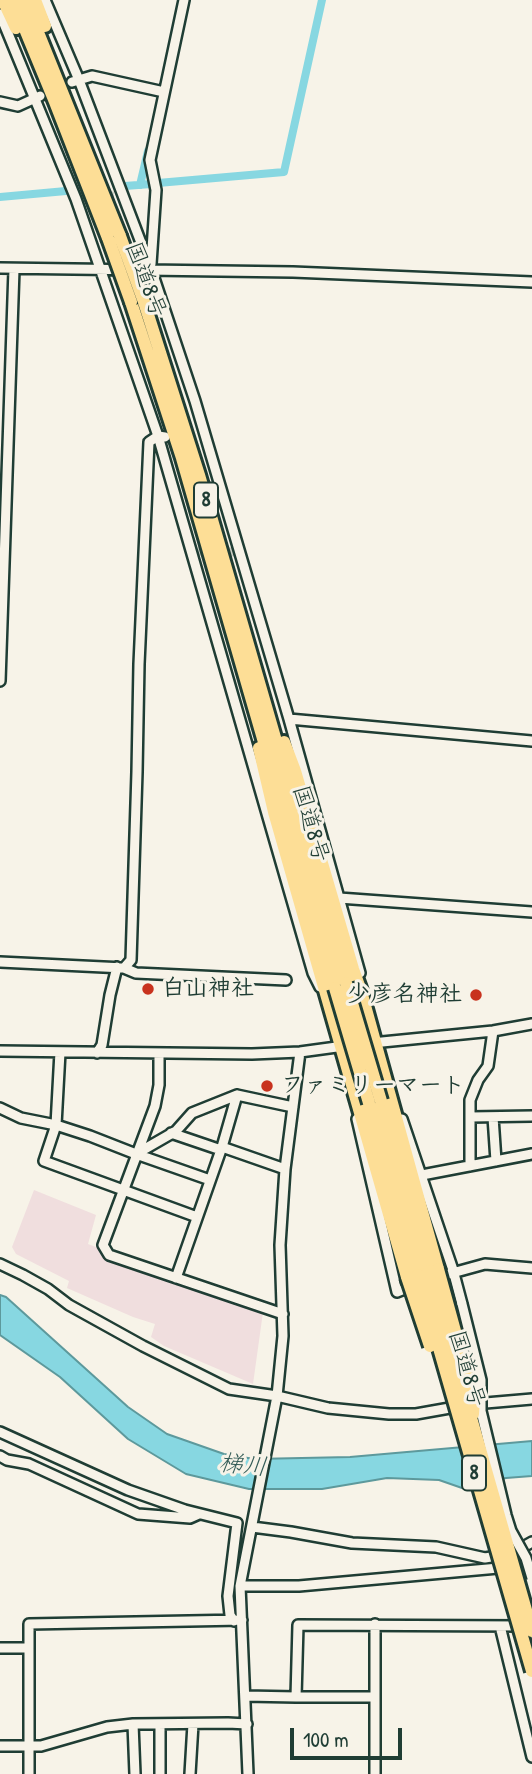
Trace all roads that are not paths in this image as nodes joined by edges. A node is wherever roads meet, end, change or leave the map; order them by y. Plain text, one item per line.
1 (3, 0) edge
2 (13, 0) edge
3 (25, 0) edge
4 (35, 0) edge
5 (46, 0) edge
6 (184, 0) edge
7 (0, 14) edge
8 (75, 81) junction
9 (164, 92) junction
10 (37, 97) junction
11 (0, 102) edge
12 (55, 102) junction
13 (78, 130) junction
14 (114, 237) junction
15 (0, 268) edge
16 (14, 269) junction
17 (101, 269) junction
18 (151, 270) junction
19 (532, 282) edge
20 (138, 302) junction
21 (161, 436) junction
22 (0, 681) edge
23 (258, 699) junction
24 (270, 725) junction
25 (532, 741) edge
26 (339, 898) junction
27 (532, 912) edge
28 (0, 962) edge
29 (121, 967) junction
30 (286, 980) dead end
31 (346, 984) junction
32 (330, 1007) junction
33 (532, 1024) edge
34 (493, 1031) junction
35 (375, 1042) junction
36 (341, 1046) junction
37 (0, 1051) edge
38 (60, 1052) junction
39 (300, 1052) junction
40 (97, 1053) junction
41 (159, 1054) junction
42 (386, 1083) junction
43 (237, 1095) junction
44 (293, 1107) junction
45 (0, 1108) edge
46 (532, 1116) edge
47 (471, 1117) junction
48 (493, 1117) junction
49 (56, 1125) junction
50 (171, 1133) junction
51 (221, 1149) junction
52 (136, 1154) junction
53 (532, 1154) edge
54 (496, 1161) junction
55 (470, 1166) junction
56 (285, 1169) junction
57 (422, 1175) junction
58 (210, 1180) junction
59 (123, 1190) junction
60 (197, 1217) junction
61 (0, 1264) edge
62 (532, 1268) edge
63 (428, 1275) junction
64 (176, 1278) junction
65 (283, 1314) junction
66 (276, 1399) junction
67 (532, 1399) edge
68 (0, 1432) edge
69 (469, 1434) junction
70 (13, 1437) junction
71 (0, 1440) edge
72 (0, 1457) edge
73 (199, 1514) junction
74 (252, 1524) junction
75 (532, 1542) edge
76 (532, 1565) edge
77 (532, 1578) edge
78 (240, 1586) junction
79 (238, 1620) junction
80 (375, 1624) junction
81 (500, 1626) junction
82 (532, 1628) edge
83 (0, 1648) edge
84 (29, 1648) junction
85 (532, 1671) edge
86 (245, 1696) junction
87 (375, 1696) junction
88 (296, 1697) junction
89 (133, 1724) junction
90 (160, 1724) junction
91 (193, 1724) junction
92 (247, 1724) junction
93 (0, 1746) edge
94 (29, 1746) junction
95 (532, 1757) edge
96 (29, 1774) edge
97 (135, 1774) edge
98 (160, 1774) edge
99 (190, 1774) edge
100 (248, 1774) edge
101 (375, 1774) edge

1 - 12 highway, 8
2 - 12 highway, 国道8号 / 8
3 - 13 highway, 国道8号 / 8
4 - 13 highway
5 - 8 street
6 - 9 street
7 - 10 street
8 - 9 street
8 - 18 street
9 - 18 street
10 - 11 street
10 - 17 street
12 - 14 highway, 国道8号 / 8
13 - 14 highway, 国道8号 / 8
14 - 20 highway, 国道8号 / 8, bridge
15 - 16 street
16 - 17 street
16 - 22 street
17 - 18 street
17 - 21 street
18 - 19 street
18 - 24 street
20 - 23 highway, 国道8号 / 8
20 - 23 highway, 国道8号 / 8
21 - 29 street
21 - 32 street
23 - 24 highway, 国道8号 / 8
24 - 25 street
24 - 26 street
24 - 31 highway, 国道8号 / 8
24 - 32 highway
26 - 27 street
26 - 31 street
28 - 29 street
29 - 30 street
29 - 40 street
31 - 35 highway
31 - 63 highway, 国道8号 / 8, bridge
32 - 36 highway
33 - 34 street
34 - 35 street
34 - 47 street
35 - 36 street
35 - 42 highway
36 - 39 street
36 - 63 highway
37 - 38 street
38 - 40 street
38 - 49 street
39 - 41 street
39 - 44 street
40 - 41 street
41 - 52 street
42 - 57 street
42 - 63 highway
43 - 44 street
43 - 50 street
43 - 51 street
44 - 56 street
45 - 49 street
46 - 48 street
47 - 48 street
47 - 55 street
48 - 54 street
49 - 52 street
49 - 59 street
50 - 51 street
50 - 52 street
51 - 56 street
51 - 58 street
52 - 58 street
52 - 59 street
53 - 54 street
54 - 55 street
55 - 57 street
56 - 65 street
57 - 63 street
58 - 60 street
59 - 60 street
59 - 64 street
60 - 64 street
61 - 66 street
62 - 63 street
63 - 69 highway, 国道8号 / 8, bridge
63 - 69 highway, bridge
63 - 77 street, bridge
64 - 65 street
65 - 66 street
66 - 67 street
66 - 74 street
68 - 70 street
69 - 82 highway, 国道8号 / 8, bridge
69 - 85 highway, 国道8号 / 8, bridge
70 - 71 street
70 - 73 street
72 - 73 street
73 - 79 street
74 - 75 street
74 - 78 street
76 - 78 street
78 - 79 street
79 - 84 street
79 - 86 street
80 - 81 street
80 - 87 street
80 - 88 street
81 - 82 street
81 - 95 street
83 - 84 street
84 - 94 street
86 - 88 street
86 - 92 street
87 - 88 street
87 - 101 street
89 - 90 street
89 - 94 street
89 - 97 street
90 - 91 street
90 - 98 street
91 - 92 street
91 - 99 street
92 - 100 street
93 - 94 street
94 - 96 street

